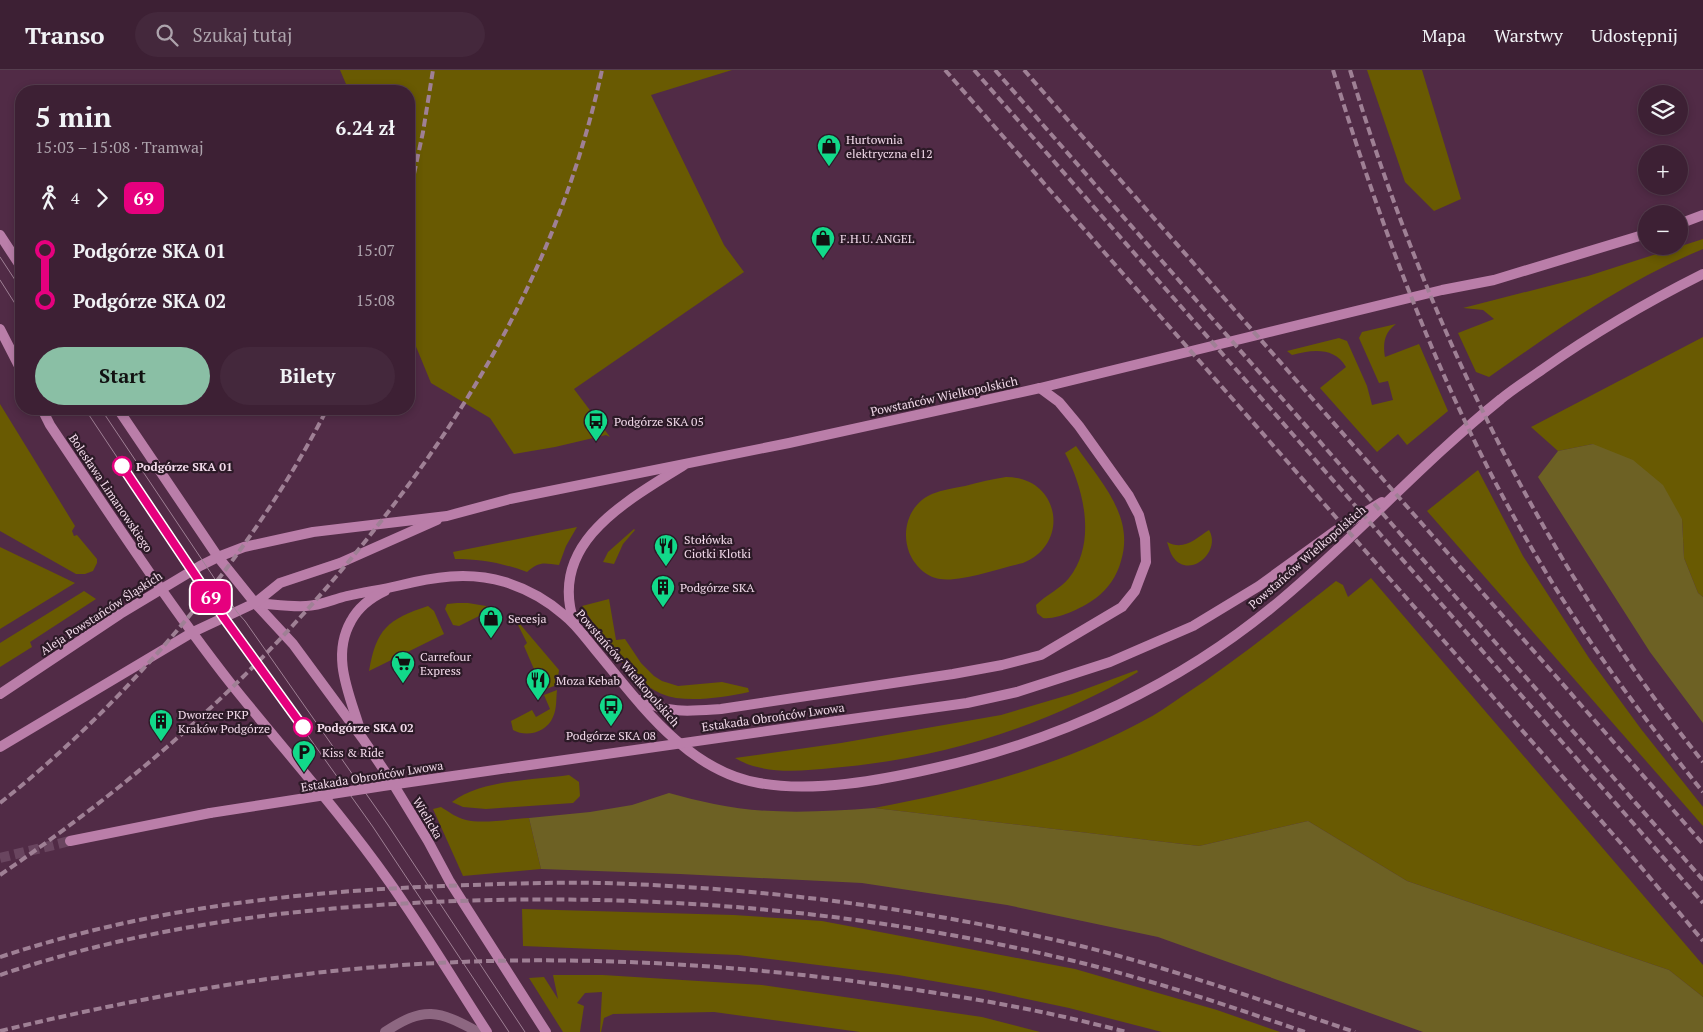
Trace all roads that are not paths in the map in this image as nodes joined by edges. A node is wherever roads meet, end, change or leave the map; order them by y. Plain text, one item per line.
1 (1703, 215) edge
2 (1688, 221) edge
3 (0, 235) edge
4 (1638, 236) edge
5 (15, 258) edge
6 (1703, 274) edge
7 (0, 329) edge
8 (15, 358) edge
9 (1040, 388) junction
10 (45, 415) edge
11 (122, 415) edge
12 (690, 462) junction
13 (1402, 489) junction
14 (447, 516) junction
15 (218, 557) junction
16 (395, 586) junction
17 (162, 590) junction
18 (255, 603) junction
19 (575, 626) junction
20 (193, 632) junction
21 (0, 694) edge
22 (635, 698) junction
23 (363, 739) junction
24 (0, 747) edge
25 (70, 841) tunnel mouth
26 (385, 1032) edge
27 (478, 1032) edge
28 (487, 1032) edge
29 (546, 1032) edge

1 - 2 main road
3 - 5 main road
4 - 9 main road, Powstańców Wielkopolskich
6 - 13 main road, Powstańców Wielkopolskich
7 - 8 main road
9 - 12 main road, Powstańców Wielkopolskich
9 - 22 main road
10 - 17 main road, Bolesława Limanowskiego
11 - 15 main road
12 - 14 main road, Powstańców Wielkopolskich
12 - 19 main road
13 - 22 main road, Powstańców Wielkopolskich
13 - 25 main road, Estakada Obrońców Lwowa, bridge
14 - 15 main road, Powstańców Wielkopolskich
14 - 18 main road, Powstańców Wielkopolskich
15 - 17 main road, Aleja Powstańców Śląskich
15 - 18 main road, Wielicka
16 - 18 main road, Powstańców Wielkopolskich
16 - 19 main road, Powstańców Wielkopolskich
16 - 23 main road, Powstańców Wielkopolskich
17 - 20 main road
17 - 21 main road, Aleja Powstańców Śląskich
18 - 20 main road, Powstańców Wielkopolskich
18 - 23 main road, Wielicka
19 - 22 main road, Powstańców Wielkopolskich
20 - 24 main road
20 - 28 main road
23 - 29 main road, Wielicka
26 - 27 street

